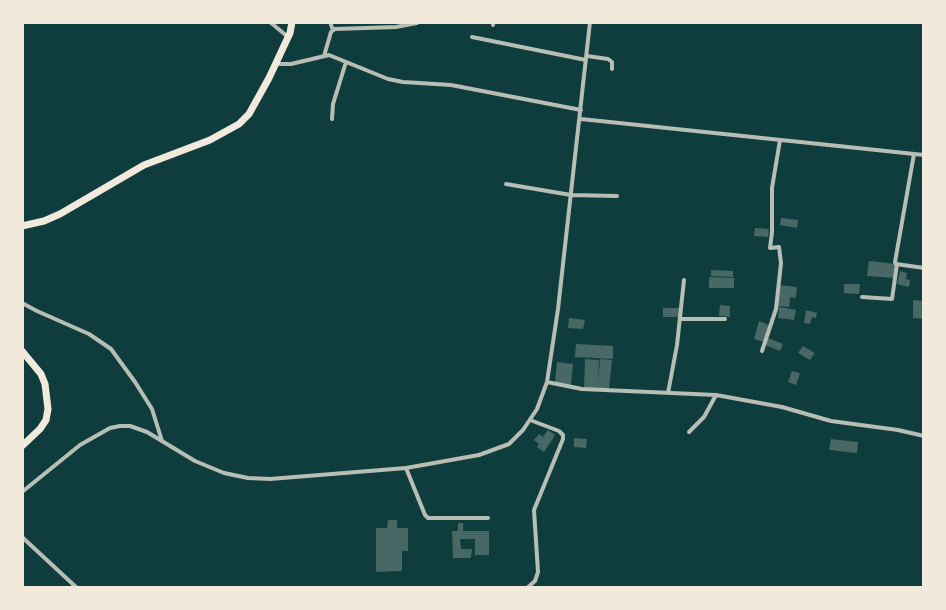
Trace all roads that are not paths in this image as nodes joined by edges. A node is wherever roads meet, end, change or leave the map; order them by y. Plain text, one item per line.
1 (270, 22) edge
2 (292, 22) edge
3 (330, 22) edge
4 (590, 22) edge
5 (417, 23) edge
6 (371, 24) edge
7 (333, 30) junction
8 (288, 38) junction
9 (472, 38) dead end
10 (324, 56) junction
11 (586, 58) junction
12 (346, 62) junction
13 (275, 64) junction
14 (612, 69) dead end
15 (581, 110) junction
16 (332, 119) dead end
17 (581, 119) junction
18 (780, 140) junction
19 (914, 154) junction
20 (924, 155) edge
21 (506, 184) dead end
22 (571, 195) junction
23 (618, 196) dead end
24 (22, 226) edge
25 (897, 264) junction
26 (924, 268) edge
27 (684, 280) dead end
28 (862, 297) dead end
29 (22, 303) edge
30 (680, 319) junction
31 (725, 319) dead end
32 (22, 351) edge
33 (762, 351) dead end
34 (547, 382) junction
35 (668, 393) junction
36 (716, 395) junction
37 (530, 420) junction
38 (689, 432) dead end
39 (924, 436) edge
40 (163, 442) junction
41 (22, 446) edge
42 (406, 468) junction
43 (22, 492) edge
44 (488, 518) dead end
45 (22, 537) edge
46 (77, 588) edge
47 (527, 588) edge

1 - 8 street
2 - 8 main road
3 - 7 street
4 - 11 street
5 - 6 street
6 - 7 street
7 - 10 street
8 - 13 main road
9 - 11 street
10 - 12 street
10 - 13 street
11 - 14 street
11 - 15 street
12 - 15 street
12 - 16 street
13 - 24 main road
15 - 17 street
17 - 18 street
17 - 22 street
18 - 19 street
18 - 33 street
19 - 20 street
19 - 25 street
21 - 22 street
22 - 23 street
22 - 34 street
25 - 26 street
25 - 28 street
27 - 30 street
29 - 40 street
30 - 31 street
30 - 35 street
32 - 41 main road
34 - 35 street
34 - 37 street
35 - 36 street
36 - 38 street
36 - 39 street
37 - 42 street
37 - 47 street
40 - 42 street
40 - 43 street
42 - 44 street
45 - 46 street

